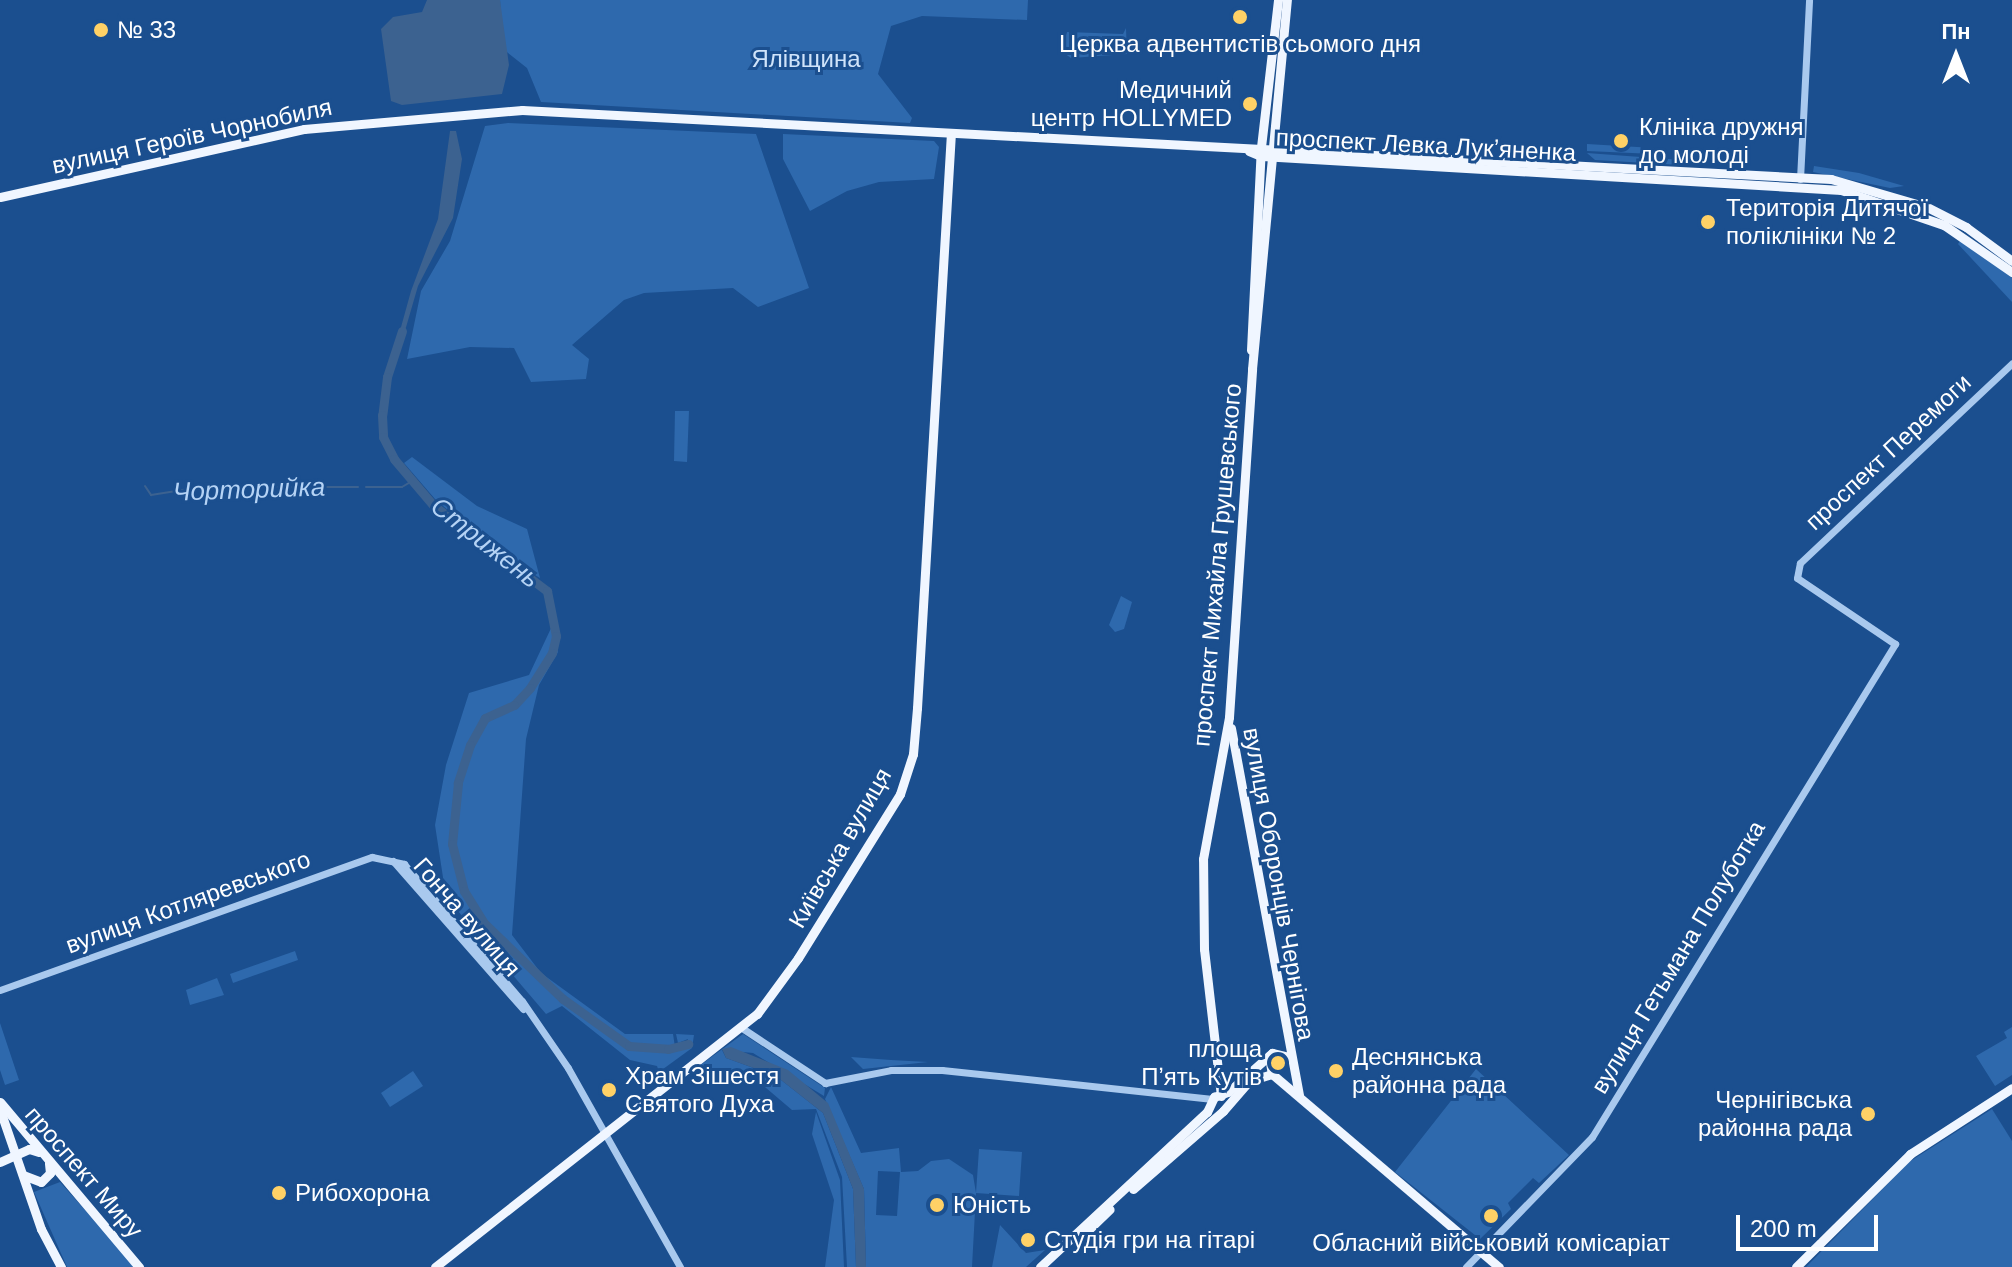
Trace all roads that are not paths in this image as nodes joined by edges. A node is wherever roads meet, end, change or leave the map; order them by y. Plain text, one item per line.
1 (1278, 0) edge
2 (1287, 0) edge
3 (1809, 0) edge
4 (681, 119) joint
5 (951, 133) junction
6 (1266, 152) junction
7 (1800, 181) junction
8 (0, 197) edge
9 (2012, 261) edge
10 (2012, 272) edge
11 (2012, 363) edge
12 (1895, 644) joint
13 (1229, 717) junction
14 (1221, 761) junction
15 (1234, 761) junction
16 (390, 858) joint
17 (0, 990) edge
18 (742, 1028) junction
19 (1269, 1056) junction
20 (1290, 1062) junction
21 (1274, 1075) junction
22 (2012, 1088) edge
23 (1299, 1095) junction
24 (0, 1102) edge
25 (1218, 1103) junction
26 (0, 1109) edge
27 (606, 1127) junction
28 (39, 1152) junction
29 (20, 1162) junction
30 (0, 1163) edge
31 (49, 1163) junction
32 (1111, 1204) junction
33 (1479, 1250) junction
34 (61, 1267) edge
35 (139, 1267) edge
36 (435, 1267) edge
37 (680, 1267) edge
38 (1040, 1267) edge
39 (1049, 1267) edge
40 (1466, 1267) edge
41 (1499, 1267) edge
42 (1796, 1267) edge

1 - 6 main road, проспект Михайла Грушевського
2 - 6 main road, проспект Михайла Грушевського
3 - 7 street
4 - 5 main road, проспект Левка Лукʼяненка
4 - 8 main road, вулиця Героїв Чорнобиля
5 - 6 main road, проспект Левка Лукʼяненка
5 - 18 main road, Київська вулиця
6 - 7 main road, проспект Левка Лукʼяненка
6 - 13 main road, проспект Михайла Грушевського
7 - 9 main road, проспект Левка Лукʼяненка
7 - 10 main road, проспект Левка Лукʼяненка
11 - 12 street, проспект Перемоги
12 - 33 street, вулиця Гетьмана Полуботка
13 - 14 main road, проспект Михайла Грушевського
13 - 15 main road, вулиця Оборонців Чернігова
14 - 15 main road
14 - 25 main road, проспект Михайла Грушевського
15 - 20 main road, вулиця Оборонців Чернігова
16 - 17 street, вулиця Котляревського
16 - 27 street, Гонча вулиця
18 - 25 street
18 - 27 main road, Київська вулиця
19 - 20 main road
19 - 21 main road
19 - 25 main road
20 - 21 main road
20 - 23 main road, вулиця Оборонців Чернігова
21 - 23 main road
21 - 25 main road
22 - 42 main road
23 - 33 main road
24 - 28 main road, проспект Миру
25 - 32 main road
26 - 29 main road, проспект Миру
27 - 36 main road, Київська вулиця
27 - 37 street, Гонча вулиця
28 - 29 main road
28 - 31 main road, проспект Миру
29 - 30 main road
29 - 30 main road
29 - 31 main road
29 - 34 main road, проспект Миру
31 - 35 main road, проспект Миру
32 - 38 main road
32 - 39 main road
33 - 40 street, вулиця Гетьмана Полуботка
33 - 41 main road

